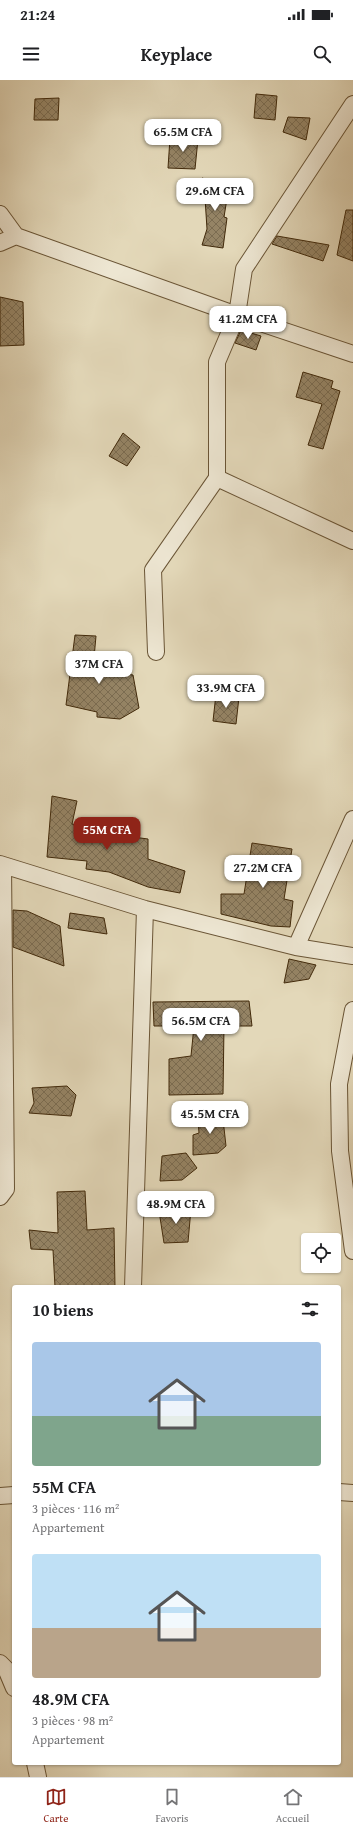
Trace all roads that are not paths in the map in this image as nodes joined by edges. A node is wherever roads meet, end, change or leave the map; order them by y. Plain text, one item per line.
1 (353, 104) edge
2 (0, 214) edge
3 (16, 236) junction
4 (0, 243) edge
5 (237, 315) junction
6 (353, 354) edge
7 (217, 478) junction
8 (353, 541) edge
9 (156, 652) dead end
10 (353, 819) edge
11 (2, 865) edge
12 (145, 909) junction
13 (296, 947) junction
14 (353, 956) edge
15 (353, 1010) edge
16 (0, 1197) edge
17 (353, 1251) edge
18 (133, 1285) edge
19 (341, 1492) edge
20 (353, 1493) edge
21 (12, 1495) edge
22 (0, 1496) edge
23 (0, 1662) edge
24 (12, 1683) edge
25 (35, 1765) edge
26 (38, 1777) edge

1 - 5 street
2 - 3 street
3 - 4 street
3 - 5 street
5 - 6 street
5 - 7 street
7 - 8 street
7 - 9 street
10 - 13 street
11 - 12 street
11 - 16 street
12 - 13 street
12 - 18 street
13 - 14 street
15 - 17 street
19 - 20 street
21 - 22 street
23 - 24 street
25 - 26 street

